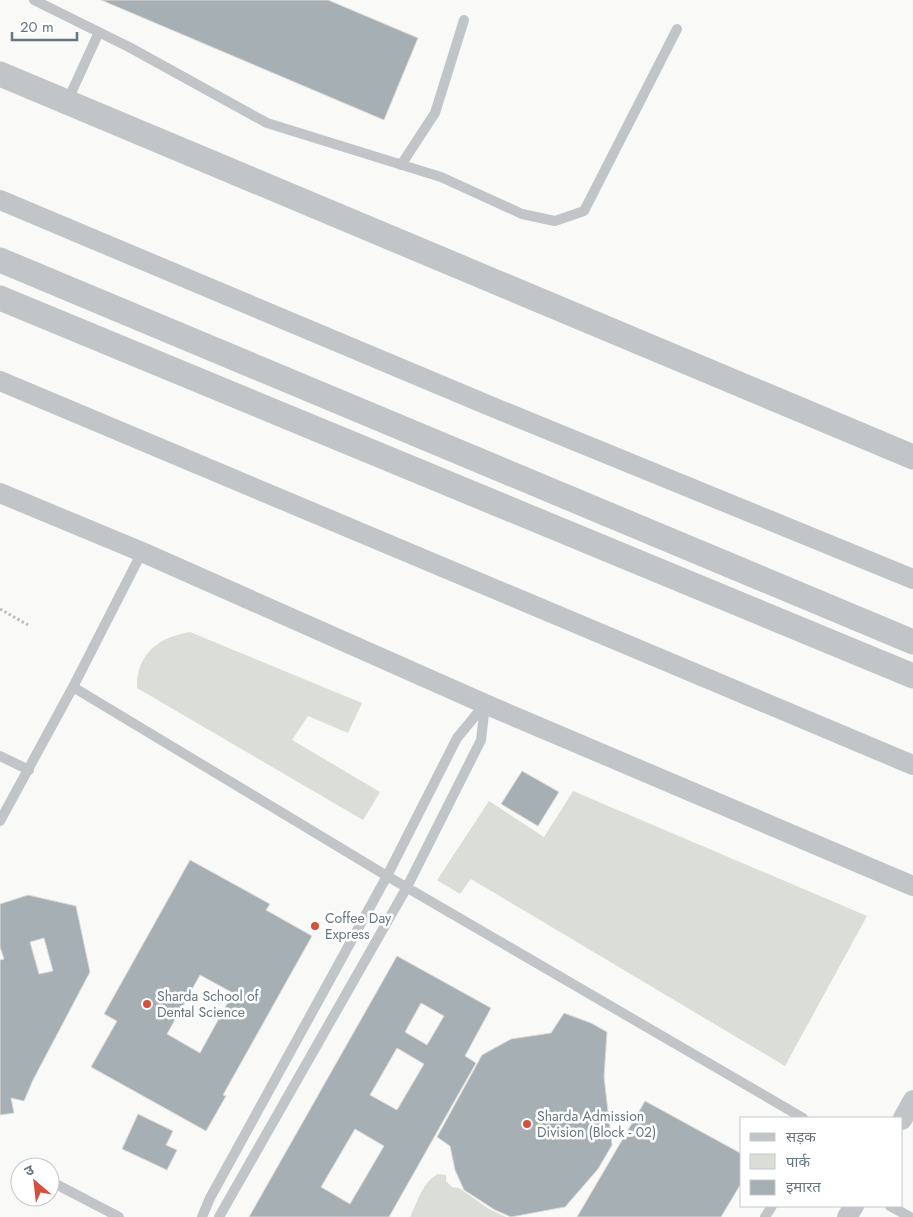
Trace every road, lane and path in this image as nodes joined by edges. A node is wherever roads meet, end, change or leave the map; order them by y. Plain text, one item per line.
1 (34, 0) edge
2 (464, 20) dead end
3 (677, 29) dead end
4 (99, 32) junction
5 (0, 74) edge
6 (66, 102) junction
7 (401, 165) junction
8 (0, 200) edge
9 (0, 260) edge
10 (0, 298) edge
11 (0, 381) edge
12 (913, 457) edge
13 (0, 493) edge
14 (142, 552) junction
15 (913, 579) edge
16 (0, 609) edge
17 (28, 624) dead end
18 (913, 642) edge
19 (913, 676) edge
20 (73, 687) junction
21 (485, 704) junction
22 (0, 756) edge
23 (913, 764) edge
24 (29, 770) junction
25 (0, 821) edge
26 (388, 876) junction
27 (913, 886) edge
28 (407, 887) junction
29 (913, 1100) edge
30 (801, 1117) edge
31 (903, 1118) edge
32 (60, 1187) edge
33 (892, 1207) edge
34 (119, 1217) edge
35 (202, 1217) edge
36 (219, 1217) edge
37 (910, 1217) edge

1 - 4 lane
2 - 7 lane
3 - 7 lane
4 - 6 lane
4 - 7 lane
5 - 6 street
6 - 12 street
8 - 15 street
9 - 18 street
10 - 19 street
11 - 23 street
13 - 14 street
14 - 20 lane
14 - 21 street
16 - 17 path
20 - 24 lane
20 - 26 lane
21 - 26 lane
21 - 27 street
21 - 28 lane
22 - 24 lane
24 - 25 lane
26 - 28 lane
26 - 35 lane
28 - 30 lane
28 - 36 lane
29 - 31 street
32 - 34 lane
33 - 37 lane

